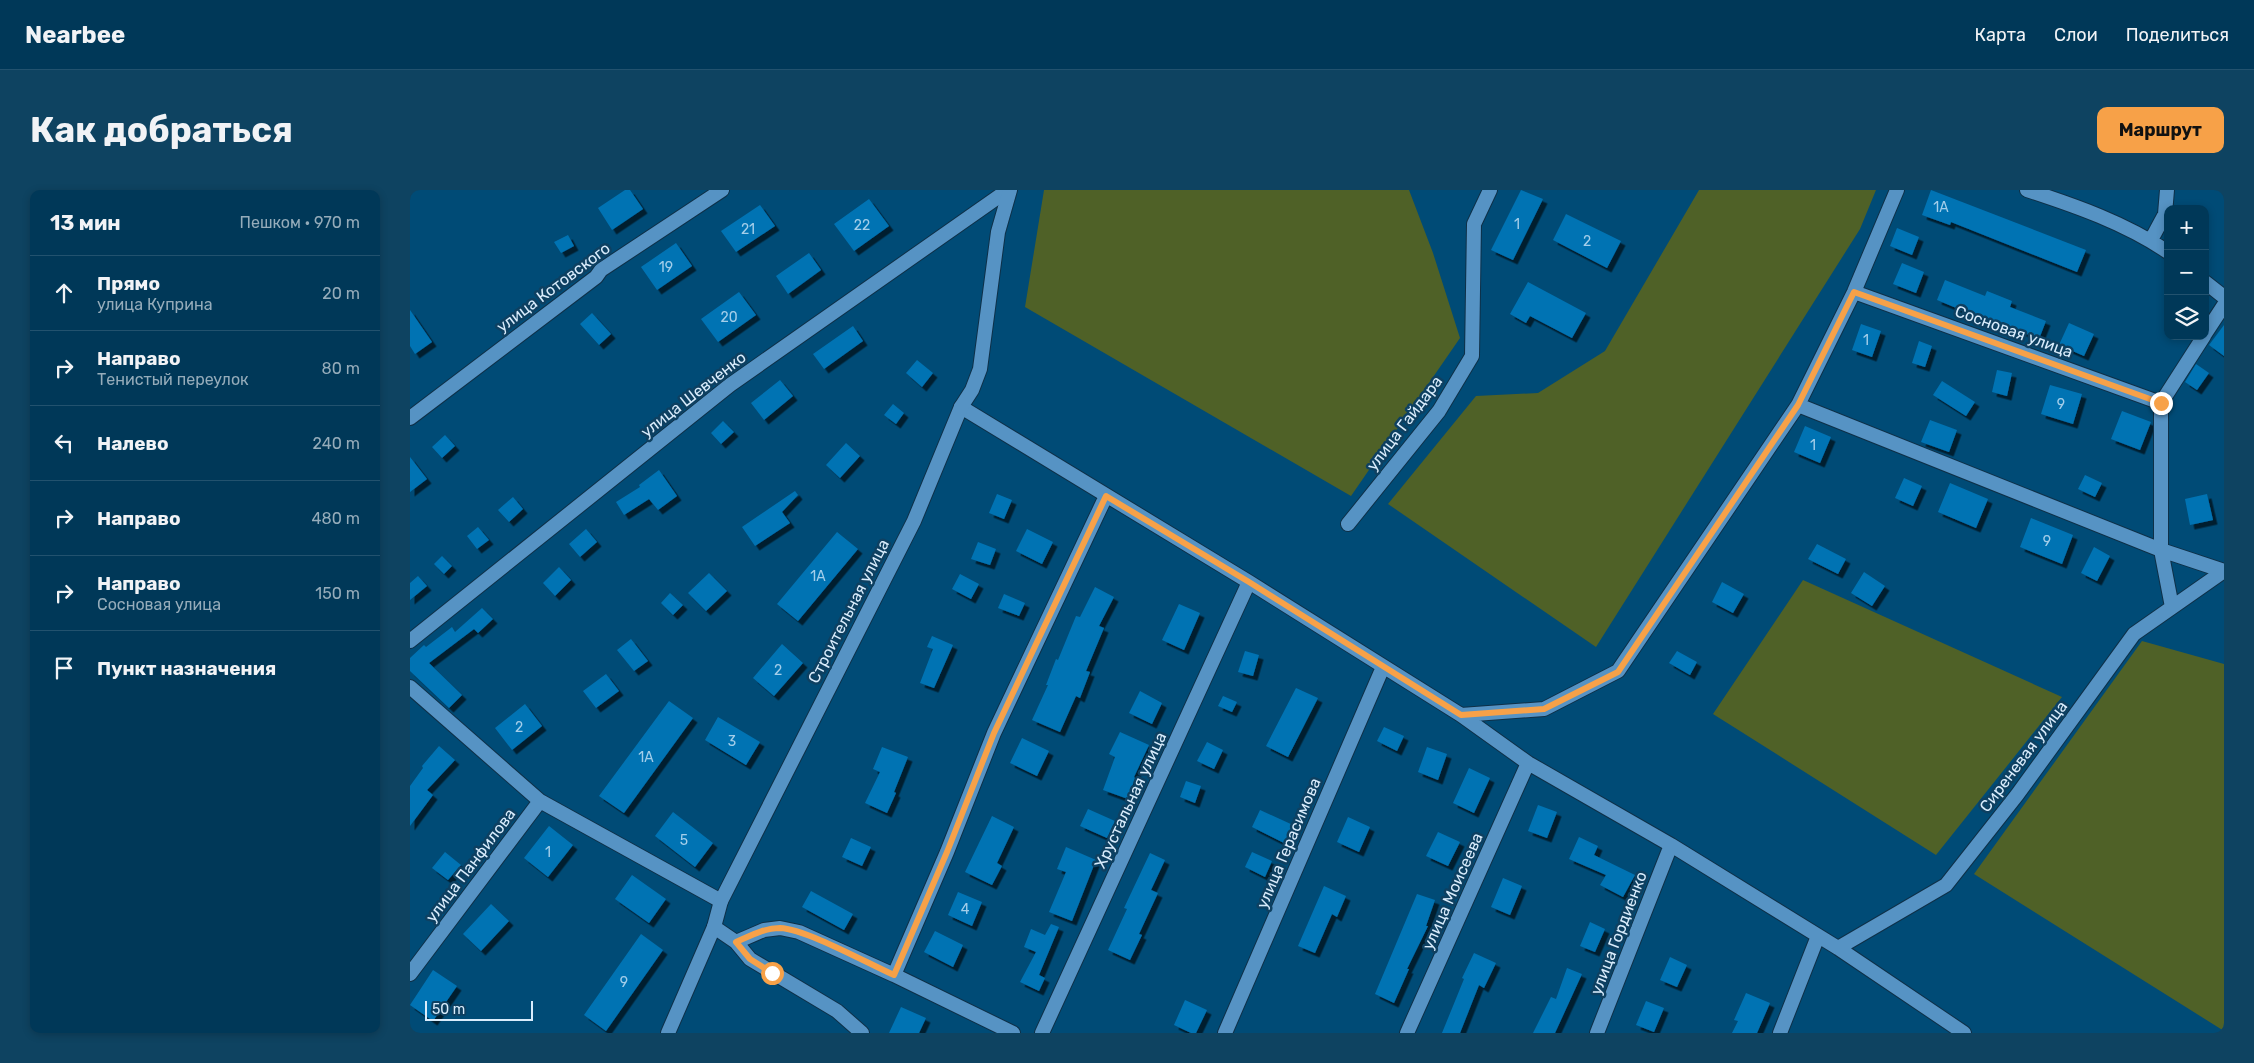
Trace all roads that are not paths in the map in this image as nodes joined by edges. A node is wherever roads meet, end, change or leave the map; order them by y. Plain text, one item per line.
1 (722, 190) edge
2 (1009, 190) edge
3 (1490, 190) edge
4 (1897, 190) edge
5 (2027, 190) edge
6 (2167, 190) edge
7 (2151, 240) junction
8 (2165, 250) edge
9 (2209, 285) edge
10 (1854, 292) junction
11 (2224, 297) edge
12 (2224, 305) edge
13 (2209, 329) edge
14 (2202, 340) edge
15 (2161, 403) junction
16 (1798, 405) junction
17 (960, 407) junction
18 (410, 418) edge
19 (1106, 496) junction
20 (1348, 524) dead end
21 (2160, 550) junction
22 (2224, 571) edge
23 (1249, 582) junction
24 (2172, 607) junction
25 (410, 641) edge
26 (1383, 667) junction
27 (410, 687) edge
28 (1461, 715) junction
29 (1528, 763) junction
30 (540, 801) junction
31 (1670, 845) junction
32 (722, 901) junction
33 (714, 926) junction
34 (1818, 936) junction
35 (736, 942) junction
36 (1838, 948) junction
37 (410, 974) edge
38 (894, 975) junction
39 (668, 1033) edge
40 (862, 1033) edge
41 (1013, 1033) edge
42 (1042, 1033) edge
43 (1225, 1033) edge
44 (1407, 1033) edge
45 (1598, 1033) edge
46 (1780, 1033) edge
47 (1964, 1033) edge

1 - 18 street, улица Котовского
2 - 17 street, Строительная улица
2 - 25 street, улица Шевченко
3 - 20 street, улица Гайдара
4 - 10 street
5 - 7 street
6 - 7 street
7 - 8 street
9 - 11 street
10 - 15 street, Сосновая улица
10 - 16 street
12 - 13 street
14 - 15 street
15 - 21 street
16 - 21 street
16 - 28 street
17 - 19 street
17 - 32 street, Строительная улица
19 - 23 street
19 - 38 street
21 - 22 street
21 - 24 street
22 - 24 street, Сиреневая улица
23 - 26 street
23 - 42 street, Хрустальная улица
24 - 36 street, Сиреневая улица
26 - 28 street
26 - 43 street, улица Герасимова
27 - 30 street
28 - 29 street
29 - 31 street
29 - 44 street, улица Моисеева
30 - 32 street
30 - 37 street, улица Панфилова
31 - 34 street
31 - 45 street, улица Гордиенко
32 - 33 street, Строительная улица
33 - 35 street
33 - 39 street, Строительная улица
34 - 36 street
34 - 46 street
35 - 38 street
35 - 40 street
36 - 47 street
38 - 41 street

